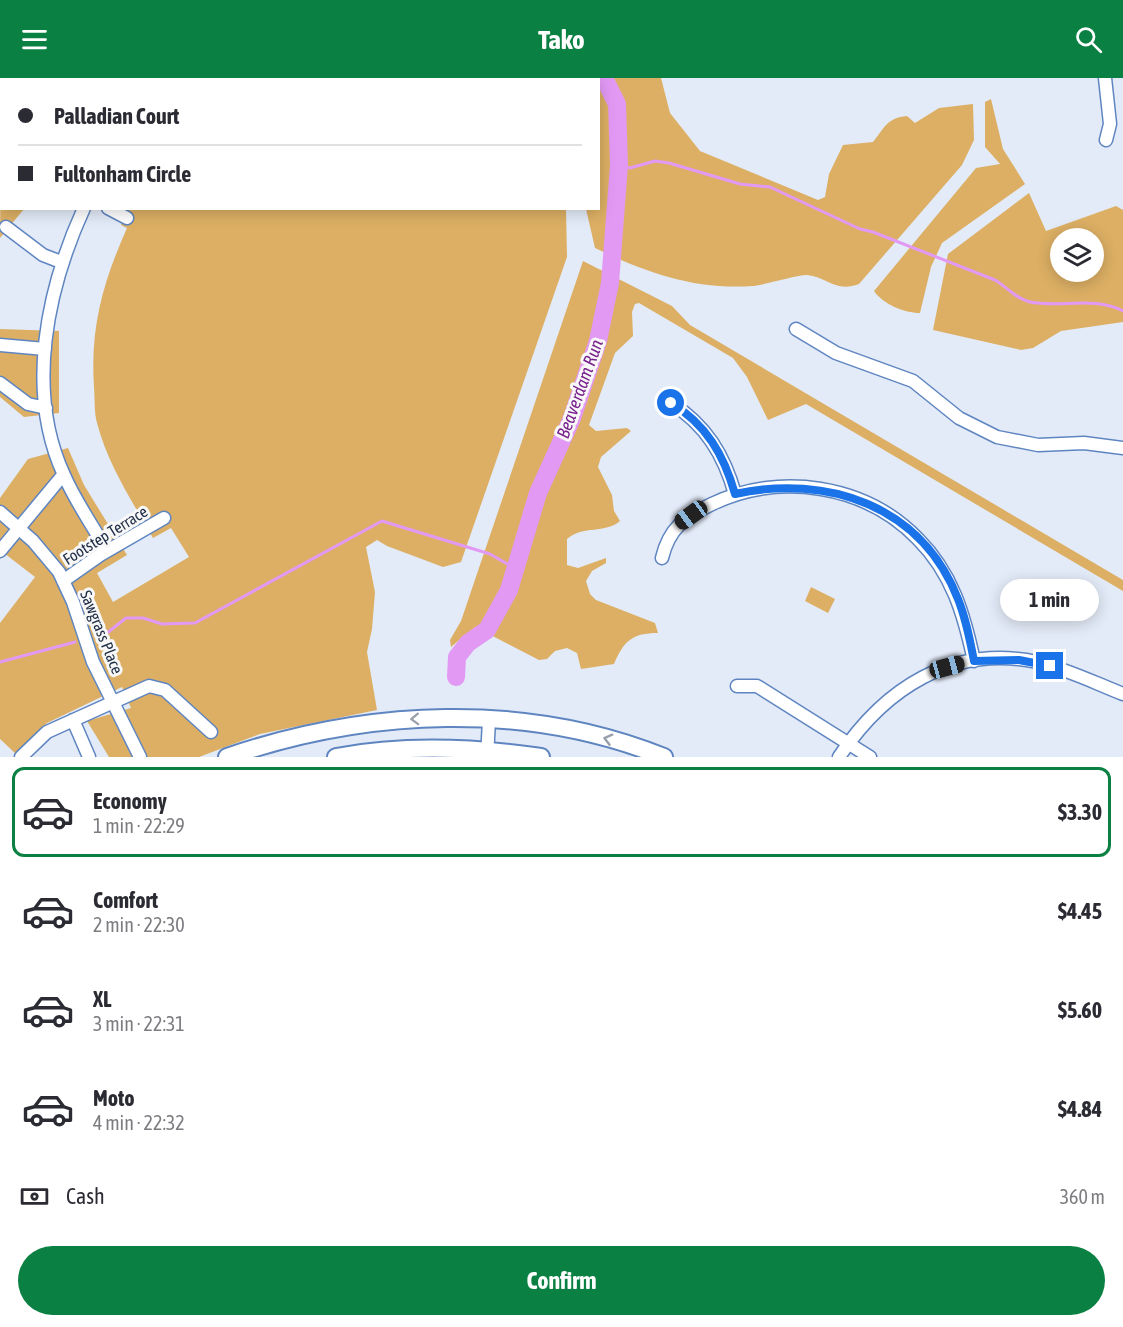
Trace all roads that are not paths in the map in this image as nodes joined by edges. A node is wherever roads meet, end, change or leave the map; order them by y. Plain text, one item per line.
1 (1105, 78) edge
2 (1106, 140) dead end
3 (83, 210) edge
4 (112, 210) edge
5 (127, 218) dead end
6 (6, 227) dead end
7 (61, 262) junction
8 (796, 329) dead end
9 (0, 345) edge
10 (45, 349) junction
11 (0, 383) edge
12 (671, 403) dead end
13 (46, 408) junction
14 (1123, 448) edge
15 (63, 475) junction
16 (735, 494) junction
17 (0, 512) edge
18 (164, 518) dead end
19 (19, 528) junction
20 (107, 551) junction
21 (0, 552) edge
22 (662, 558) dead end
23 (63, 581) junction
24 (974, 661) junction
25 (737, 686) dead end
26 (1123, 694) edge
27 (114, 703) junction
28 (73, 720) junction
29 (489, 720) junction
30 (211, 732) dead end
31 (849, 742) junction
32 (487, 753) edge
33 (21, 757) edge
34 (89, 757) edge
35 (140, 757) edge
36 (227, 757) edge
37 (336, 757) edge
38 (541, 757) edge
39 (664, 757) edge
40 (840, 757) edge
41 (870, 757) edge

1 - 2 street
3 - 7 street
4 - 5 street
6 - 7 street
7 - 10 street
8 - 14 street
9 - 10 street
10 - 13 street
11 - 13 street
12 - 16 street
13 - 15 street
15 - 19 street
15 - 20 street
16 - 22 street
16 - 24 street
17 - 19 street, Sawgrass Place
18 - 20 street, Footstep Terrace
19 - 21 street
19 - 23 street, Sawgrass Place
20 - 23 street, Footstep Terrace
23 - 27 street, Sawgrass Place
24 - 26 street
24 - 31 street
25 - 31 street
27 - 28 street
27 - 30 street
27 - 35 street, Sawgrass Place
28 - 33 street
28 - 34 street
29 - 32 street
29 -> 36 main road
39 -> 29 main road
31 - 40 street
31 - 41 street
32 - 37 main road
32 - 38 main road

